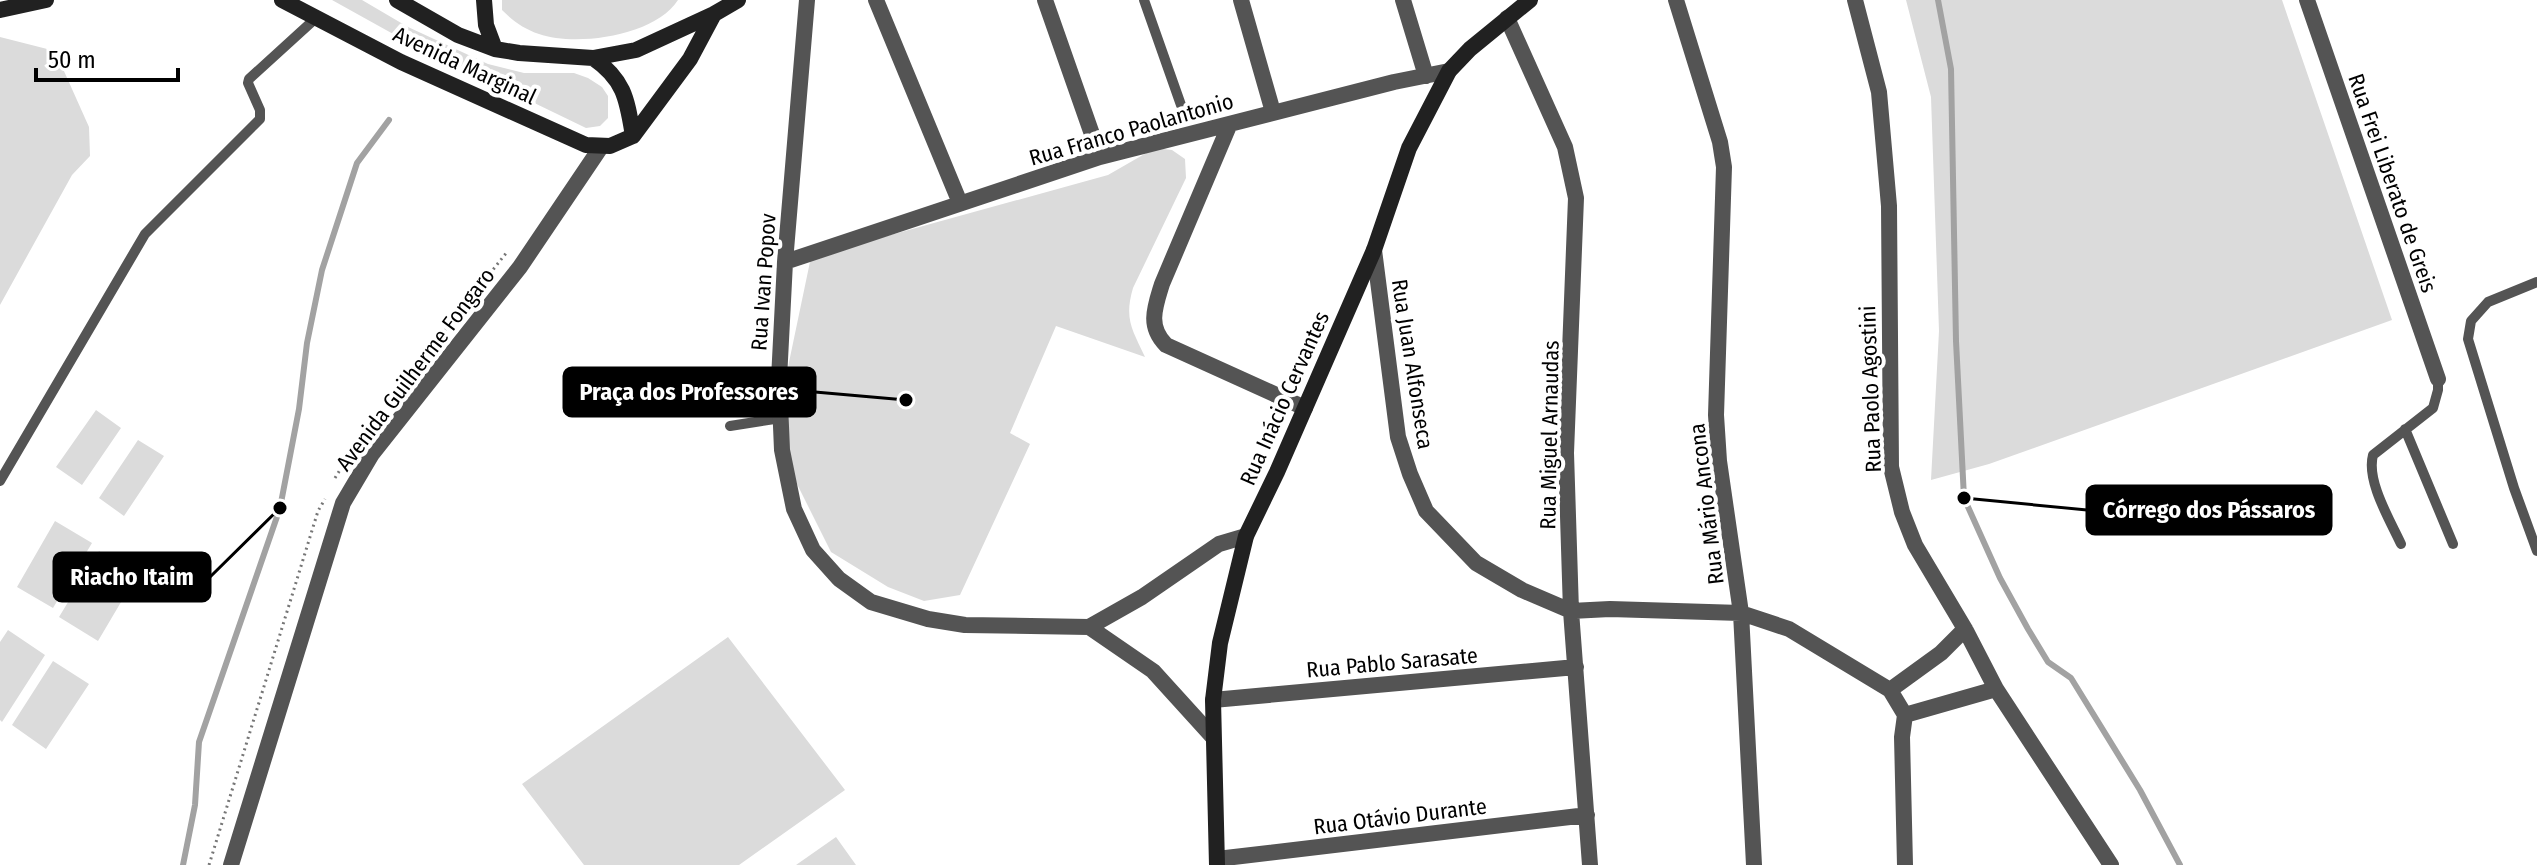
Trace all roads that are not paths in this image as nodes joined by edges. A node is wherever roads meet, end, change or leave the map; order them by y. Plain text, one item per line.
1 (46, 0) edge
2 (282, 0) edge
3 (397, 0) edge
4 (484, 0) edge
5 (738, 0) edge
6 (807, 0) edge
7 (876, 0) edge
8 (1045, 0) edge
9 (1144, 0) edge
10 (1241, 0) edge
11 (1403, 0) edge
12 (1530, 0) edge
13 (1676, 0) edge
14 (1855, 0) edge
15 (2307, 0) edge
16 (713, 7) edge
17 (0, 10) edge
18 (316, 18) junction
19 (1507, 18) junction
20 (495, 49) junction
21 (593, 58) junction
22 (1449, 71) junction
23 (1426, 76) junction
24 (1181, 105) dead end
25 (1273, 112) junction
26 (1229, 126) junction
27 (633, 136) junction
28 (601, 147) junction
29 (1100, 157) junction
30 (960, 203) junction
31 (1374, 250) junction
32 (785, 262) junction
33 (2537, 282) edge
34 (2438, 379) joint
35 (1305, 408) junction
36 (781, 418) junction
37 (730, 426) dead end
38 (2405, 429) junction
39 (0, 481) edge
40 (1246, 536) junction
41 (2401, 544) dead end
42 (2453, 544) dead end
43 (2537, 551) edge
44 (1571, 611) junction
45 (1741, 613) junction
46 (1089, 627) junction
47 (1965, 629) junction
48 (1576, 667) junction
49 (1996, 689) junction
50 (1890, 690) junction
51 (1213, 700) junction
52 (1905, 715) junction
53 (1212, 736) junction
54 (1587, 815) junction
55 (1217, 862) edge
56 (231, 865) edge
57 (1590, 865) edge
58 (1754, 865) edge
59 (1905, 865) edge
60 (2111, 865) edge

1 - 17 main road
2 - 18 main road, Avenida Marginal
3 - 20 main road, Avenida Marginal
4 - 20 main road
5 - 16 main road, Avenida Marginal
6 - 32 street, Rua Ivan Popov
7 - 30 street
8 - 29 street
9 - 24 lane
10 - 25 street
11 - 23 street
12 - 19 main road, Rua Inácio Cervantes
13 - 45 street, Rua Mário Ancona
14 - 47 street, Rua Paolo Agostini
15 - 34 street, Rua Frei Liberato de Greis
16 - 21 main road, Avenida Marginal
16 - 27 main road
18 - 28 main road, Avenida Marginal
18 - 39 lane
19 - 22 main road, Rua Inácio Cervantes
19 - 44 street, Rua Miguel Arnaudas
20 - 21 main road, Avenida Marginal
21 - 27 main road
22 - 23 street, Rua Franco Paolantonio
22 - 31 main road, Rua Inácio Cervantes
23 - 25 street, Rua Franco Paolantonio
25 - 26 street, Rua Franco Paolantonio
26 - 29 street, Rua Franco Paolantonio
26 - 35 street
27 - 28 main road
28 - 56 street, Avenida Guilherme Fongaro
29 - 30 street, Rua Franco Paolantonio
30 - 32 street, Rua Franco Paolantonio
31 - 35 main road, Rua Inácio Cervantes
31 - 44 street, Rua Juan Alfonseca
32 - 36 street, Rua Ivan Popov
33 - 43 lane
34 - 38 lane
35 - 40 main road, Rua Inácio Cervantes
36 - 37 lane
36 - 46 street, Rua Ivan Popov
38 - 41 lane
38 - 42 lane
40 - 46 street
40 - 51 main road, Rua Inácio Cervantes
44 - 45 street, Rua Juan Alfonseca
44 - 48 street, Rua Miguel Arnaudas
45 - 50 street, Rua Juan Alfonseca
45 - 58 street, Rua Mário Ancona
46 - 53 street
47 - 49 street, Rua Paolo Agostini
47 - 50 street
48 - 51 street, Rua Pablo Sarasate
48 - 54 street, Rua Miguel Arnaudas
49 - 52 street
49 - 60 street, Rua Paolo Agostini
50 - 52 street, Rua Juan Alfonseca
51 - 53 main road, Rua Inácio Cervantes
52 - 59 street
53 - 55 main road, Rua Inácio Cervantes
54 - 55 street, Rua Otávio Durante
54 - 57 street, Rua Miguel Arnaudas

